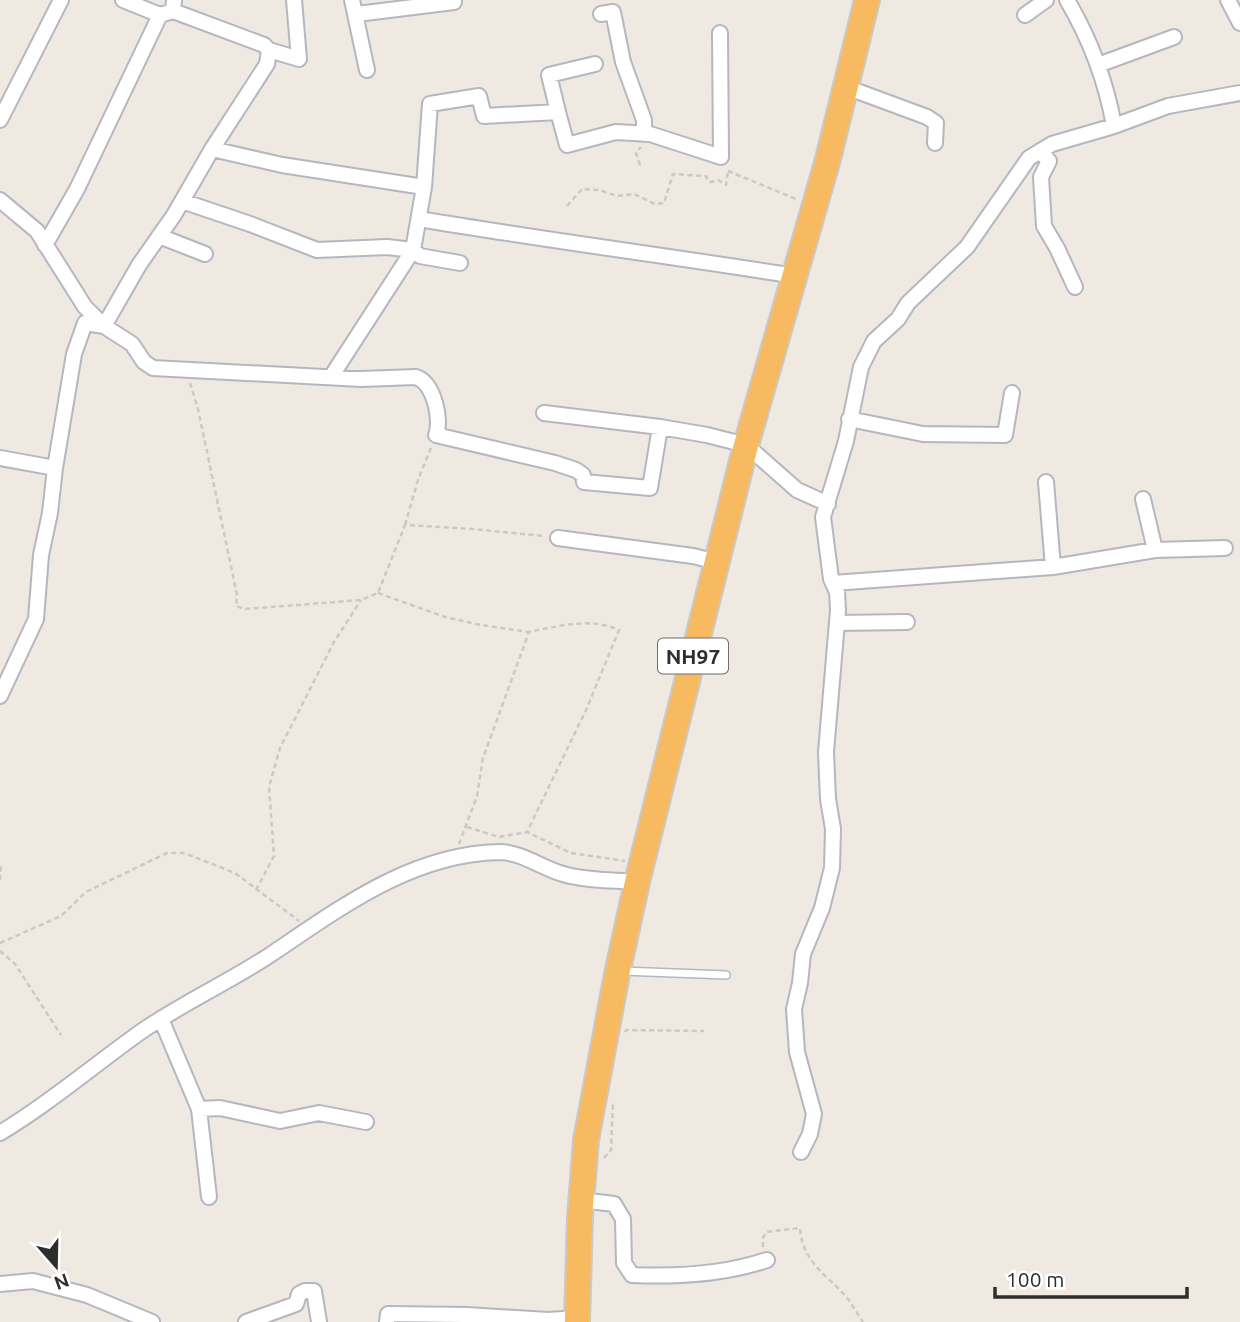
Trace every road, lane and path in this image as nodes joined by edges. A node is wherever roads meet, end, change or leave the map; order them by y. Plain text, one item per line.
1 (61, 0) edge
2 (123, 0) edge
3 (294, 0) edge
4 (454, 0) edge
5 (867, 0) edge
6 (1046, 0) edge
7 (1067, 0) edge
8 (1228, 0) edge
9 (354, 7) edge
10 (169, 8) edge
11 (601, 14) dead end
12 (1025, 15) dead end
13 (1240, 23) edge
14 (720, 33) dead end
15 (1174, 37) dead end
16 (270, 50) junction
17 (595, 64) dead end
18 (1098, 65) junction
19 (368, 70) dead end
20 (846, 87) junction
21 (1240, 93) edge
22 (558, 112) junction
23 (0, 120) edge
24 (1114, 126) junction
25 (644, 134) junction
26 (935, 143) dead end
27 (212, 149) junction
28 (1040, 151) junction
29 (721, 158) junction
30 (640, 165) dead end
31 (728, 171) junction
32 (424, 187) junction
33 (0, 200) edge
34 (182, 201) junction
35 (815, 205) junction
36 (567, 206) dead end
37 (419, 219) junction
38 (159, 236) junction
39 (45, 245) junction
40 (413, 250) junction
41 (205, 254) dead end
42 (460, 263) dead end
43 (794, 276) junction
44 (1075, 287) dead end
45 (104, 326) junction
46 (186, 369) junction
47 (331, 377) junction
48 (1012, 393) dead end
49 (544, 413) dead end
50 (849, 419) junction
51 (660, 427) junction
52 (436, 435) junction
53 (746, 445) junction
54 (0, 458) edge
55 (55, 468) junction
56 (1046, 482) dead end
57 (1143, 499) dead end
58 (828, 504) junction
59 (405, 525) junction
60 (558, 538) joint
61 (1226, 548) dead end
62 (1155, 550) junction
63 (717, 562) junction
64 (1052, 567) junction
65 (833, 583) junction
66 (378, 593) junction
67 (361, 600) junction
68 (907, 622) dead end
69 (837, 623) junction
70 (529, 632) junction
71 (0, 696) edge
72 (467, 827) junction
73 (527, 832) junction
74 (454, 856) junction
75 (1, 865) edge
76 (640, 873) junction
77 (0, 880) edge
78 (256, 890) junction
79 (309, 927) junction
80 (0, 943) edge
81 (0, 951) edge
82 (618, 971) junction
83 (726, 975) dead end
84 (161, 1019) junction
85 (704, 1031) dead end
86 (61, 1035) dead end
87 (624, 1041) dead end
88 (614, 1098) dead end
89 (199, 1110) junction
90 (366, 1122) dead end
91 (0, 1133) edge
92 (800, 1152) dead end
93 (603, 1158) dead end
94 (209, 1197) dead end
95 (581, 1200) junction
96 (766, 1260) joint
97 (0, 1284) edge
98 (578, 1320) edge
99 (152, 1322) edge
100 (246, 1322) edge
101 (319, 1322) edge
102 (387, 1322) edge
103 (863, 1322) edge

1 - 23 street
2 - 10 street
3 - 16 street
4 - 9 street
5 - 20 highway, NH97
6 - 12 street
7 - 18 street
8 - 13 street
9 - 19 street
10 - 16 street
10 - 39 street
11 - 25 street
14 - 29 street
15 - 18 street
16 - 27 street
17 - 22 street
18 - 24 street
20 - 26 street
20 - 35 highway, NH97
21 - 24 street
22 - 25 street
22 - 32 street
24 - 28 street
25 - 29 street
25 - 30 path
27 - 32 street
27 - 34 street
28 - 44 street
28 - 50 street
29 - 31 path
31 - 35 path
31 - 36 path
32 - 37 street
33 - 39 street
34 - 38 street
34 - 40 street
35 - 43 highway, NH97
37 - 40 street
37 - 43 street
38 - 41 street
38 - 45 street
39 - 45 street
40 - 42 street
40 - 47 street
43 - 53 highway, NH97
45 - 46 street
45 - 55 street
46 - 47 street
46 - 67 path
47 - 52 street
48 - 50 street
49 - 51 street
50 - 58 street
51 - 52 street
51 - 53 street
52 - 59 path
53 - 58 street
53 - 63 highway, NH97
54 - 55 street
55 - 71 street
56 - 64 street
57 - 62 street
58 - 65 street
59 - 60 path
59 - 66 path
60 - 63 street
61 - 62 street
62 - 64 street
63 - 76 highway, NH97
64 - 65 street
65 - 69 street
66 - 67 path
66 - 70 path
67 - 78 path
68 - 69 street
69 - 92 street
70 - 72 path
70 - 73 path
72 - 73 path
72 - 74 path
73 - 76 path
74 - 76 street
74 - 79 street
75 - 77 path
76 - 82 highway, NH97
78 - 79 path
78 - 80 path
79 - 84 street
81 - 86 path
82 - 83 lane
82 - 95 highway, NH97
84 - 89 street
84 - 91 street
85 - 87 path
88 - 93 path
89 - 90 street
89 - 94 street
95 - 96 street
95 - 98 highway, NH97
96 - 103 path
97 - 99 street
98 - 102 street
100 - 101 street

